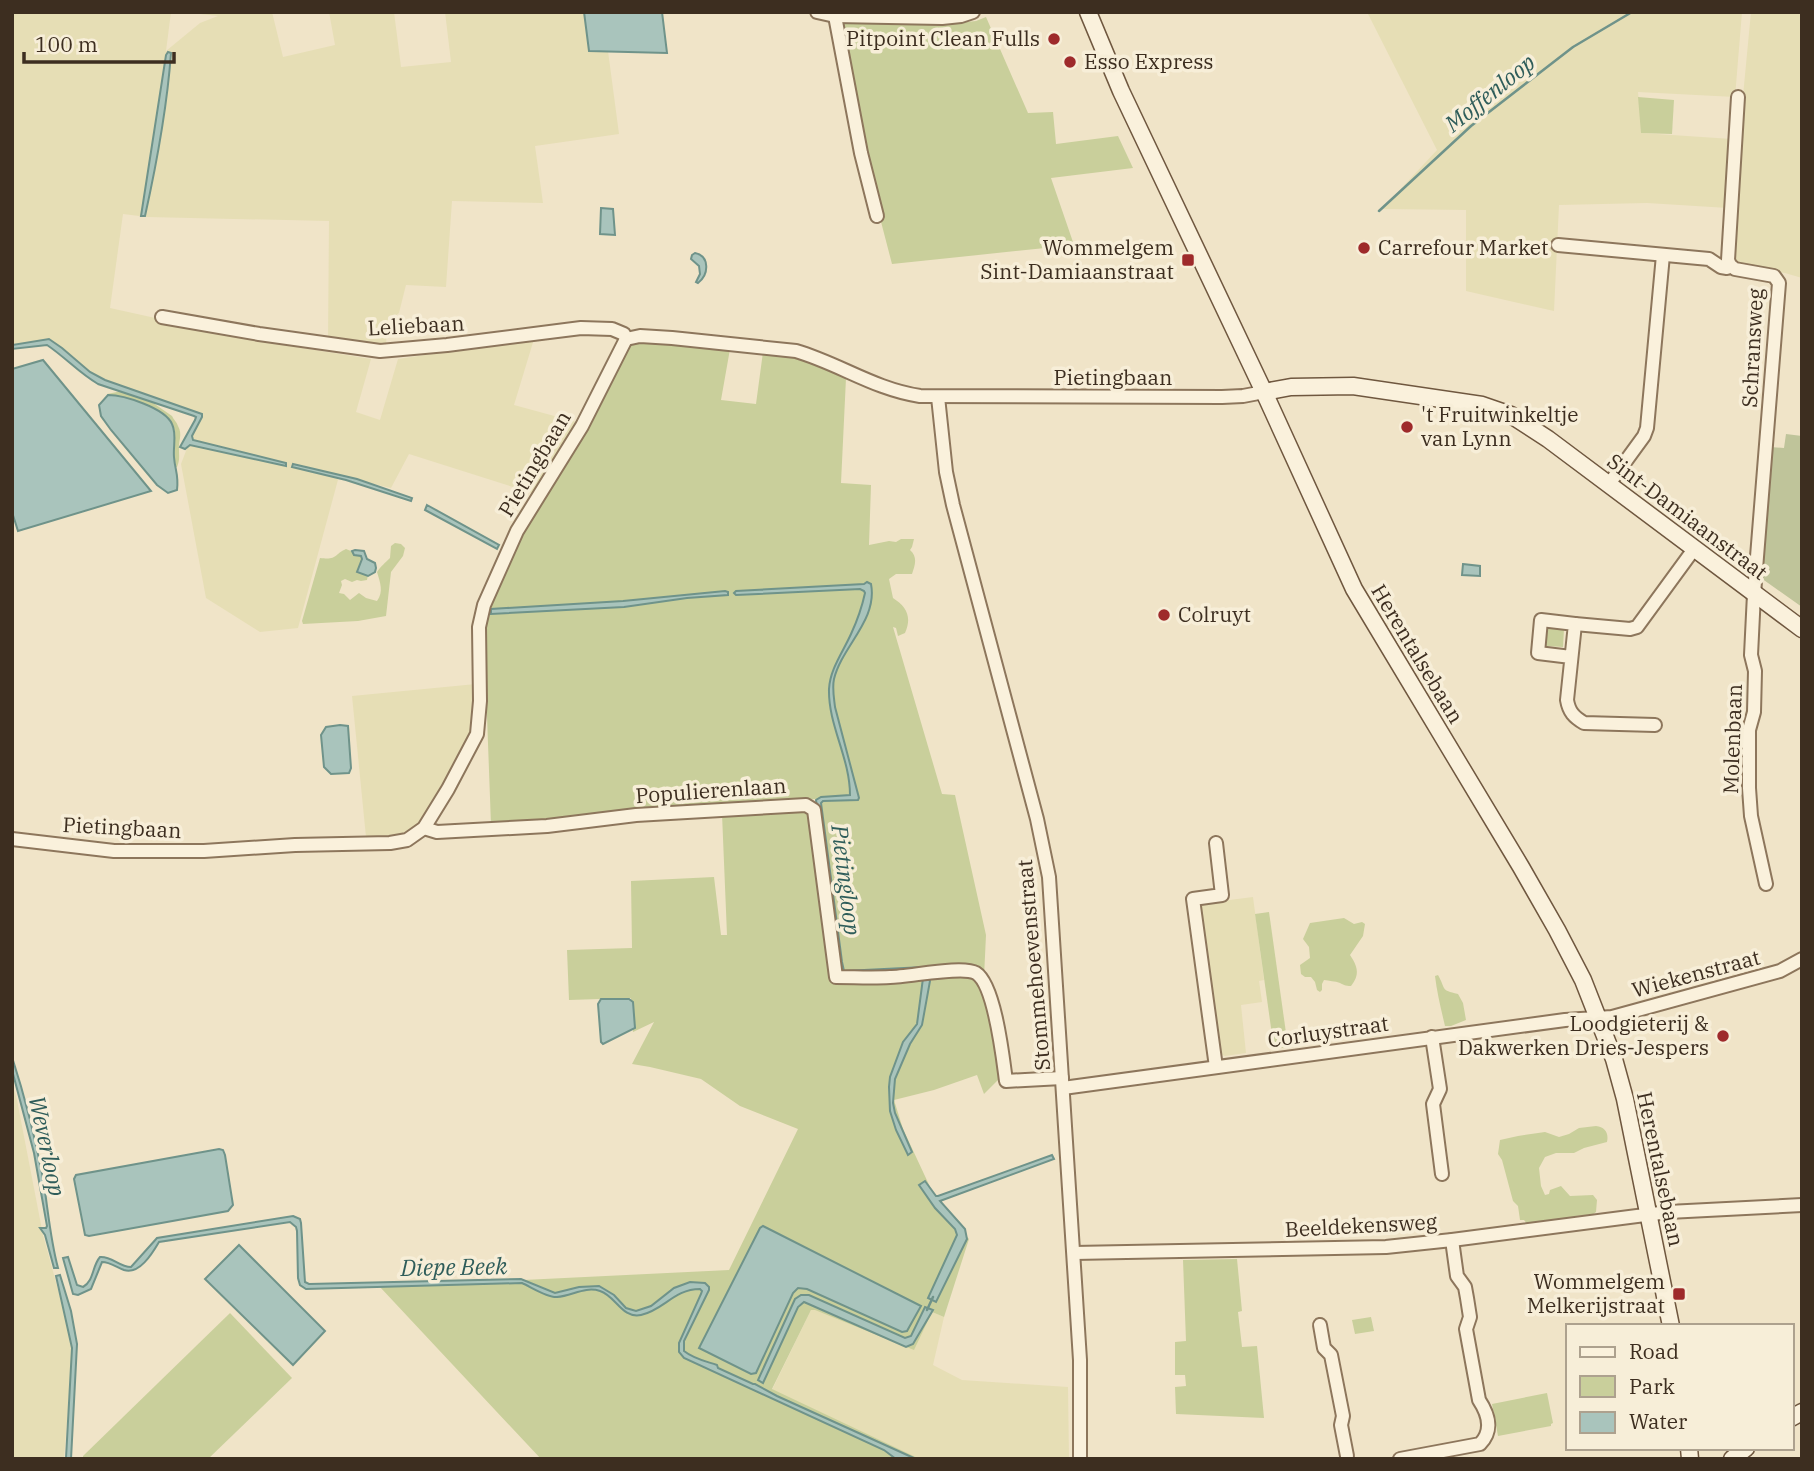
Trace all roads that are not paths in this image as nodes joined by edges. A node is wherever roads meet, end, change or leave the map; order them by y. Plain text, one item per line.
1 (817, 12) edge
2 (973, 12) edge
3 (1088, 12) edge
4 (835, 16) junction
5 (1738, 97) dead end
6 (877, 216) dead end
7 (1558, 245) dead end
8 (1663, 255) junction
9 (1730, 265) junction
10 (162, 317) dead end
11 (626, 339) junction
12 (1264, 392) junction
13 (938, 397) junction
14 (1609, 484) junction
15 (1694, 549) junction
16 (1754, 594) junction
17 (1575, 624) junction
18 (1802, 629) edge
19 (1571, 657) junction
20 (1655, 725) dead end
21 (424, 828) junction
22 (12, 839) edge
23 (1216, 843) dead end
24 (1766, 884) dead end
25 (1802, 959) edge
26 (1598, 1017) junction
27 (1432, 1037) junction
28 (1216, 1067) junction
29 (1063, 1083) junction
30 (1442, 1174) dead end
31 (1802, 1205) edge
32 (1649, 1215) junction
33 (1451, 1240) junction
34 (1074, 1253) junction
35 (1671, 1324) edge
36 (1320, 1325) dead end
37 (1349, 1458) edge
38 (1080, 1459) edge
39 (1400, 1459) edge

1 - 4 street
2 - 4 street
3 - 12 main road, Herentalsebaan
4 - 6 street
5 - 9 street, Schransweg
7 - 8 street
8 - 9 street
8 - 14 street
9 - 16 street, Schransweg
10 - 11 street, Leliebaan
11 - 13 street, Pietingbaan
11 - 21 street, Pietingbaan
12 - 13 street, Pietingbaan
12 - 14 main road, Sint-Damiaanstraat
12 - 26 main road, Herentalsebaan
13 - 29 street, Stommehoevenstraat
14 - 15 main road, Sint-Damiaanstraat
15 - 16 main road, Sint-Damiaanstraat
15 - 17 street
16 - 18 main road, Sint-Damiaanstraat
16 - 24 street, Molenbaan
17 - 19 street
17 - 19 street
19 - 20 street
21 - 22 street, Pietingbaan
21 - 29 street, Populierenlaan
23 - 28 street
25 - 26 street, Wiekenstraat
26 - 27 street, Corluystraat
26 - 32 main road, Herentalsebaan
27 - 28 street, Corluystraat
27 - 30 street
28 - 29 street, Corluystraat
29 - 34 street, Stommehoevenstraat
31 - 32 street, Beeldekensweg
32 - 33 street, Beeldekensweg
32 - 35 main road, Herentalsebaan
33 - 34 street, Beeldekensweg
33 - 39 street
34 - 38 street, Stommehoevenstraat
36 - 37 street

